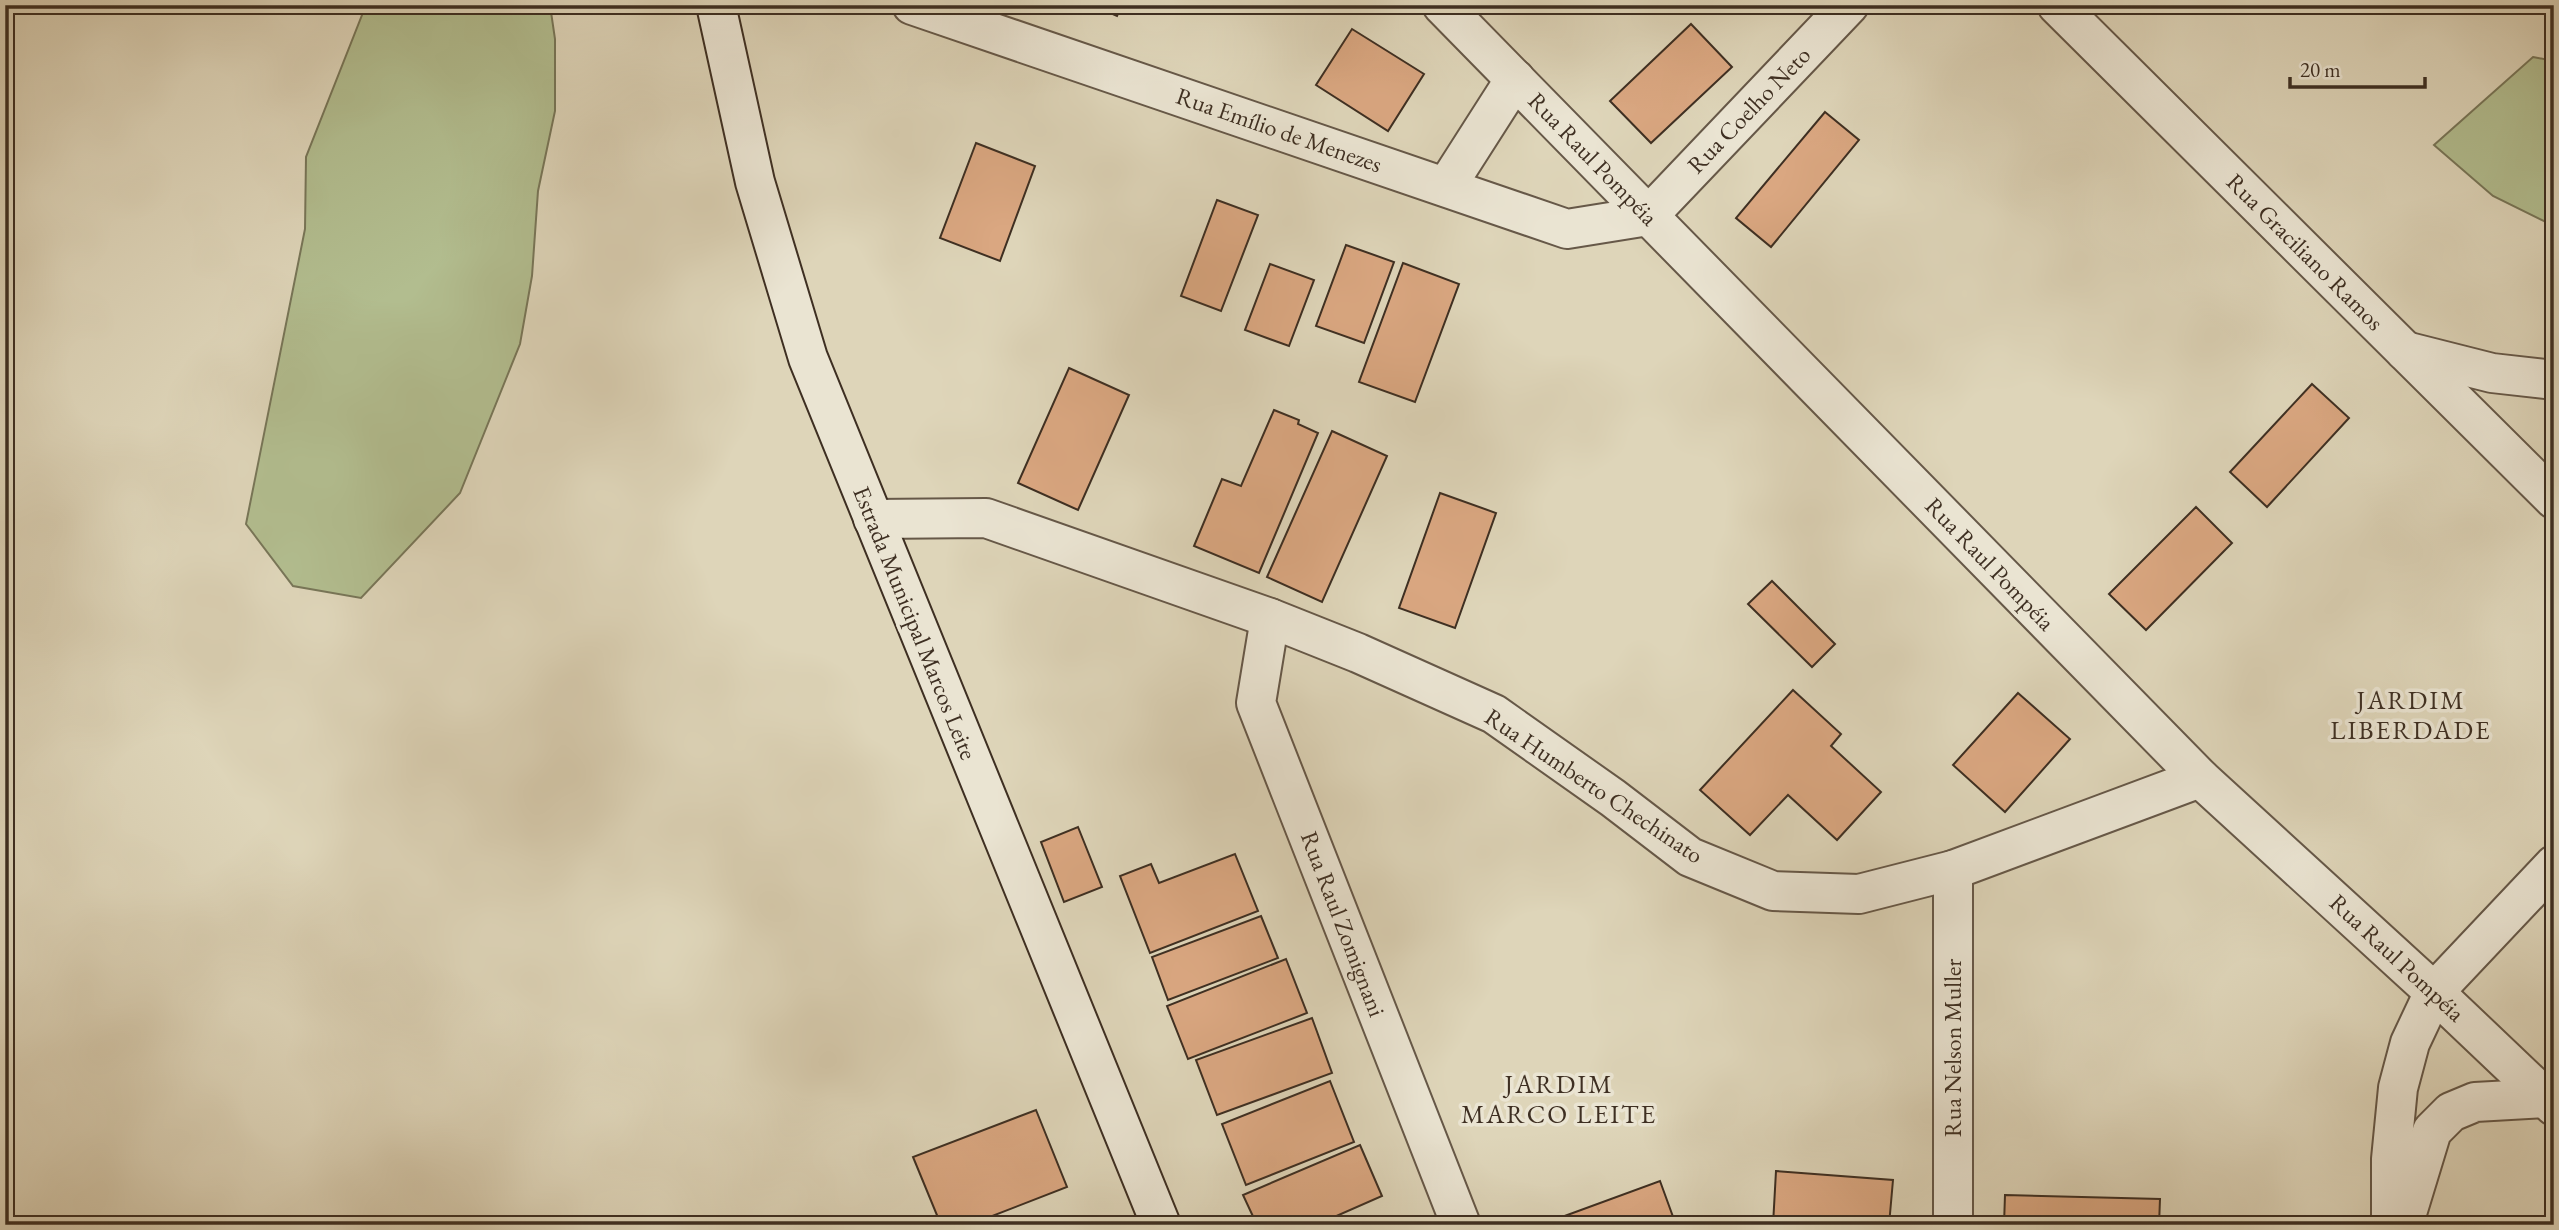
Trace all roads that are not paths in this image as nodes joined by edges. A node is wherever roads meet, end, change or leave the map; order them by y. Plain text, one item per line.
1 (716, 5) edge
2 (912, 5) edge
3 (1442, 5) edge
4 (1850, 5) edge
5 (2057, 5) edge
6 (1515, 79) junction
7 (1446, 187) junction
8 (1648, 216) junction
9 (2404, 350) junction
10 (2554, 380) edge
11 (2554, 499) edge
12 (873, 519) junction
13 (1269, 618) junction
14 (2200, 778) junction
15 (2554, 865) edge
16 (1953, 870) junction
17 (2434, 992) junction
18 (2550, 1102) edge
19 (1161, 1225) edge
20 (1461, 1225) edge
21 (1953, 1225) edge
22 (2391, 1225) edge
23 (2403, 1225) edge

1 - 12 street, Estrada Municipal Marcos Leite
2 - 7 street, Rua Emílio de Menezes
3 - 6 street, Rua Raul Pompéia
4 - 8 street, Rua Coelho Neto
5 - 9 street, Rua Graciliano Ramos
6 - 7 street
6 - 8 street, Rua Raul Pompéia
7 - 8 street, Rua Emílio de Menezes
8 - 14 street, Rua Raul Pompéia
9 - 10 street
9 - 11 street, Rua Graciliano Ramos
12 - 13 street, Rua Humberto Chechinato
12 - 19 street, Estrada Municipal Marcos Leite
13 - 16 street, Rua Humberto Chechinato
13 - 20 street, Rua Raul Zomignani
14 - 16 street, Rua Humberto Chechinato
14 - 17 street, Rua Raul Pompéia
15 - 17 street
16 - 21 street, Rua Nelson Muller
17 - 18 street, Rua Raul Pompéia
17 - 22 street
18 - 23 street

